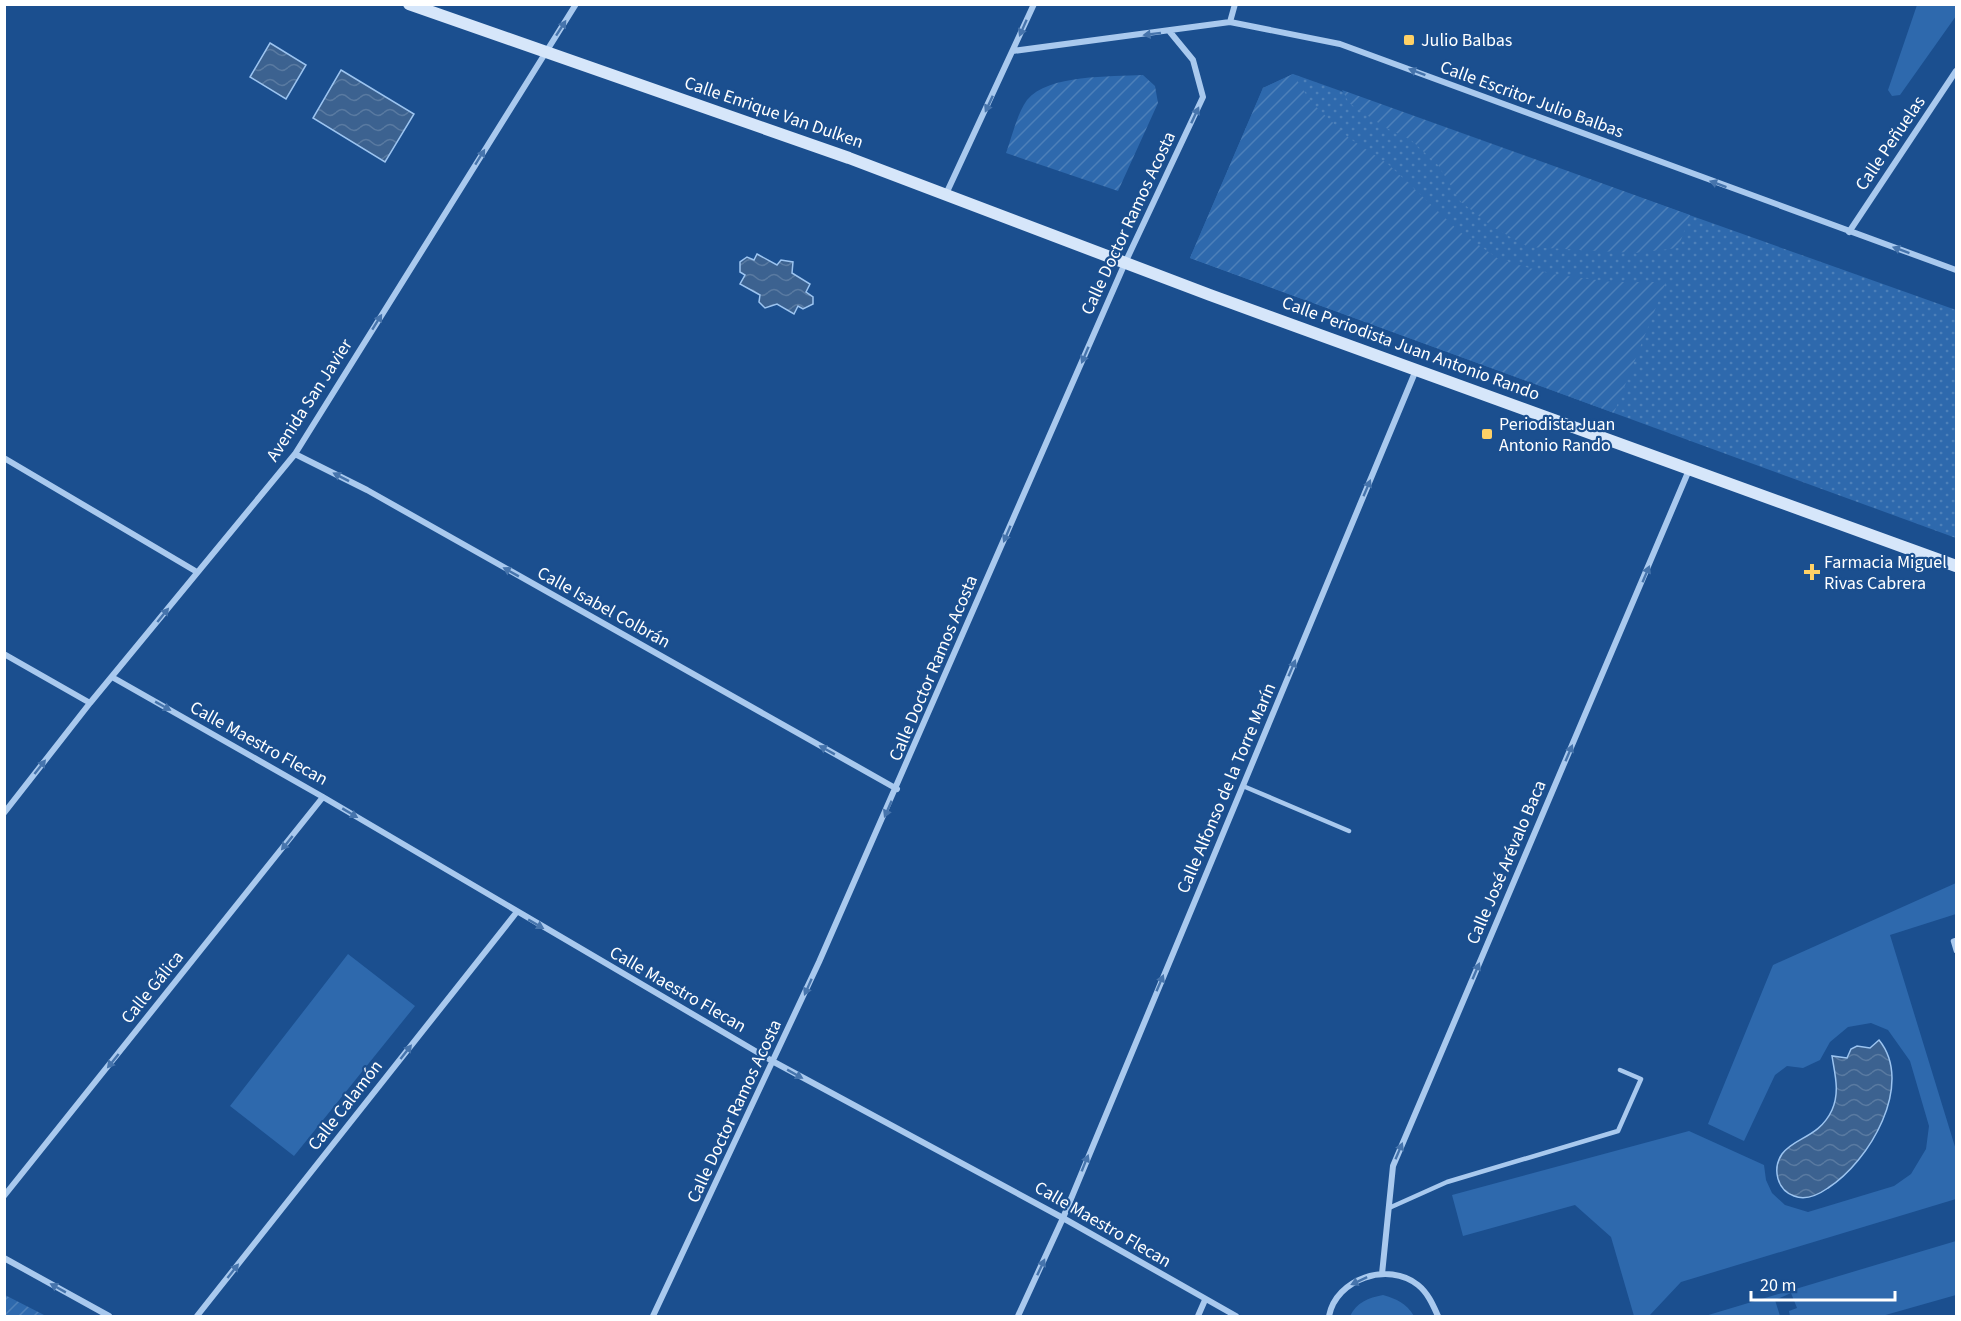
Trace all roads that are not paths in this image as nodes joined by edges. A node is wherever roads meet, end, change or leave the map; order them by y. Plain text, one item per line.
1 (409, 4) edge
2 (576, 4) edge
3 (1034, 4) edge
4 (1235, 4) edge
5 (1230, 22) junction
6 (1170, 32) junction
7 (546, 51) junction
8 (1013, 51) junction
9 (1956, 71) edge
10 (946, 194) junction
11 (1849, 232) junction
12 (1125, 263) junction
13 (1956, 270) edge
14 (1416, 370) junction
15 (295, 454) junction
16 (4, 458) edge
17 (1690, 469) junction
18 (1956, 566) edge
19 (197, 572) junction
20 (4, 654) edge
21 (112, 677) junction
22 (90, 703) junction
23 (1243, 786) junction
24 (897, 789) junction
25 (323, 797) junction
26 (4, 813) edge
27 (1349, 831) dead end
28 (516, 913) junction
29 (1956, 940) edge
30 (1956, 951) edge
31 (774, 1062) junction
32 (1620, 1070) dead end
33 (4, 1196) edge
34 (1389, 1208) junction
35 (1063, 1218) junction
36 (4, 1258) edge
37 (1382, 1274) junction
38 (1205, 1300) junction
39 (109, 1317) edge
40 (197, 1317) edge
41 (653, 1317) edge
42 (1018, 1317) edge
43 (1198, 1317) edge
44 (1236, 1317) edge
45 (1329, 1317) edge
46 (1438, 1317) edge

1 - 7 street, Calle Enrique Van Dulken
7 -> 2 street, Avenida San Javier
3 -> 8 street
4 - 5 street
5 - 6 street, Calle Escritor Julio Balbas
11 -> 5 street, Calle Escritor Julio Balbas
6 -> 8 street, Calle Escritor Julio Balbas
12 -> 6 street, Calle Doctor Ramos Acosta
7 - 10 street, Calle Enrique Van Dulken
15 -> 7 street, Avenida San Javier
8 -> 10 street
9 - 11 street, Calle Peñuelas
10 - 12 street, Calle Enrique Van Dulken
13 -> 11 street, Calle Escritor Julio Balbas
12 - 14 street, Calle Periodista Juan Antonio Rando
12 -> 24 street, Calle Doctor Ramos Acosta
14 - 17 street, Calle Periodista Juan Antonio Rando
23 -> 14 street, Calle Alfonso de la Torre Marín
15 - 19 street, Avenida San Javier
24 -> 15 street, Calle Isabel Colbrán
16 - 19 street
17 - 18 street, Calle Periodista Juan Antonio Rando
34 -> 17 street, Calle José Arévalo Baca
21 -> 19 street, Avenida San Javier
20 - 22 street
21 - 22 street, Avenida San Javier
21 -> 25 street, Calle Maestro Flecan
26 -> 22 street, Avenida San Javier
23 - 27 lane
35 -> 23 street, Calle Alfonso de la Torre Marín
24 -> 31 street, Calle Doctor Ramos Acosta
25 -> 28 street, Calle Maestro Flecan
25 -> 33 street, Calle Gálica
28 -> 31 street, Calle Maestro Flecan
40 -> 28 street, Calle Calamón
29 - 30 lane
31 -> 35 street, Calle Maestro Flecan
31 - 41 street, Calle Doctor Ramos Acosta
32 - 34 lane
34 - 37 street, Calle José Arévalo Baca
35 - 38 street, Calle Maestro Flecan
42 -> 35 street, Calle Alfonso de la Torre Marín
39 -> 36 street
37 -> 45 street
37 - 46 street
38 - 43 street
38 - 44 street, Calle Maestro Flecan

